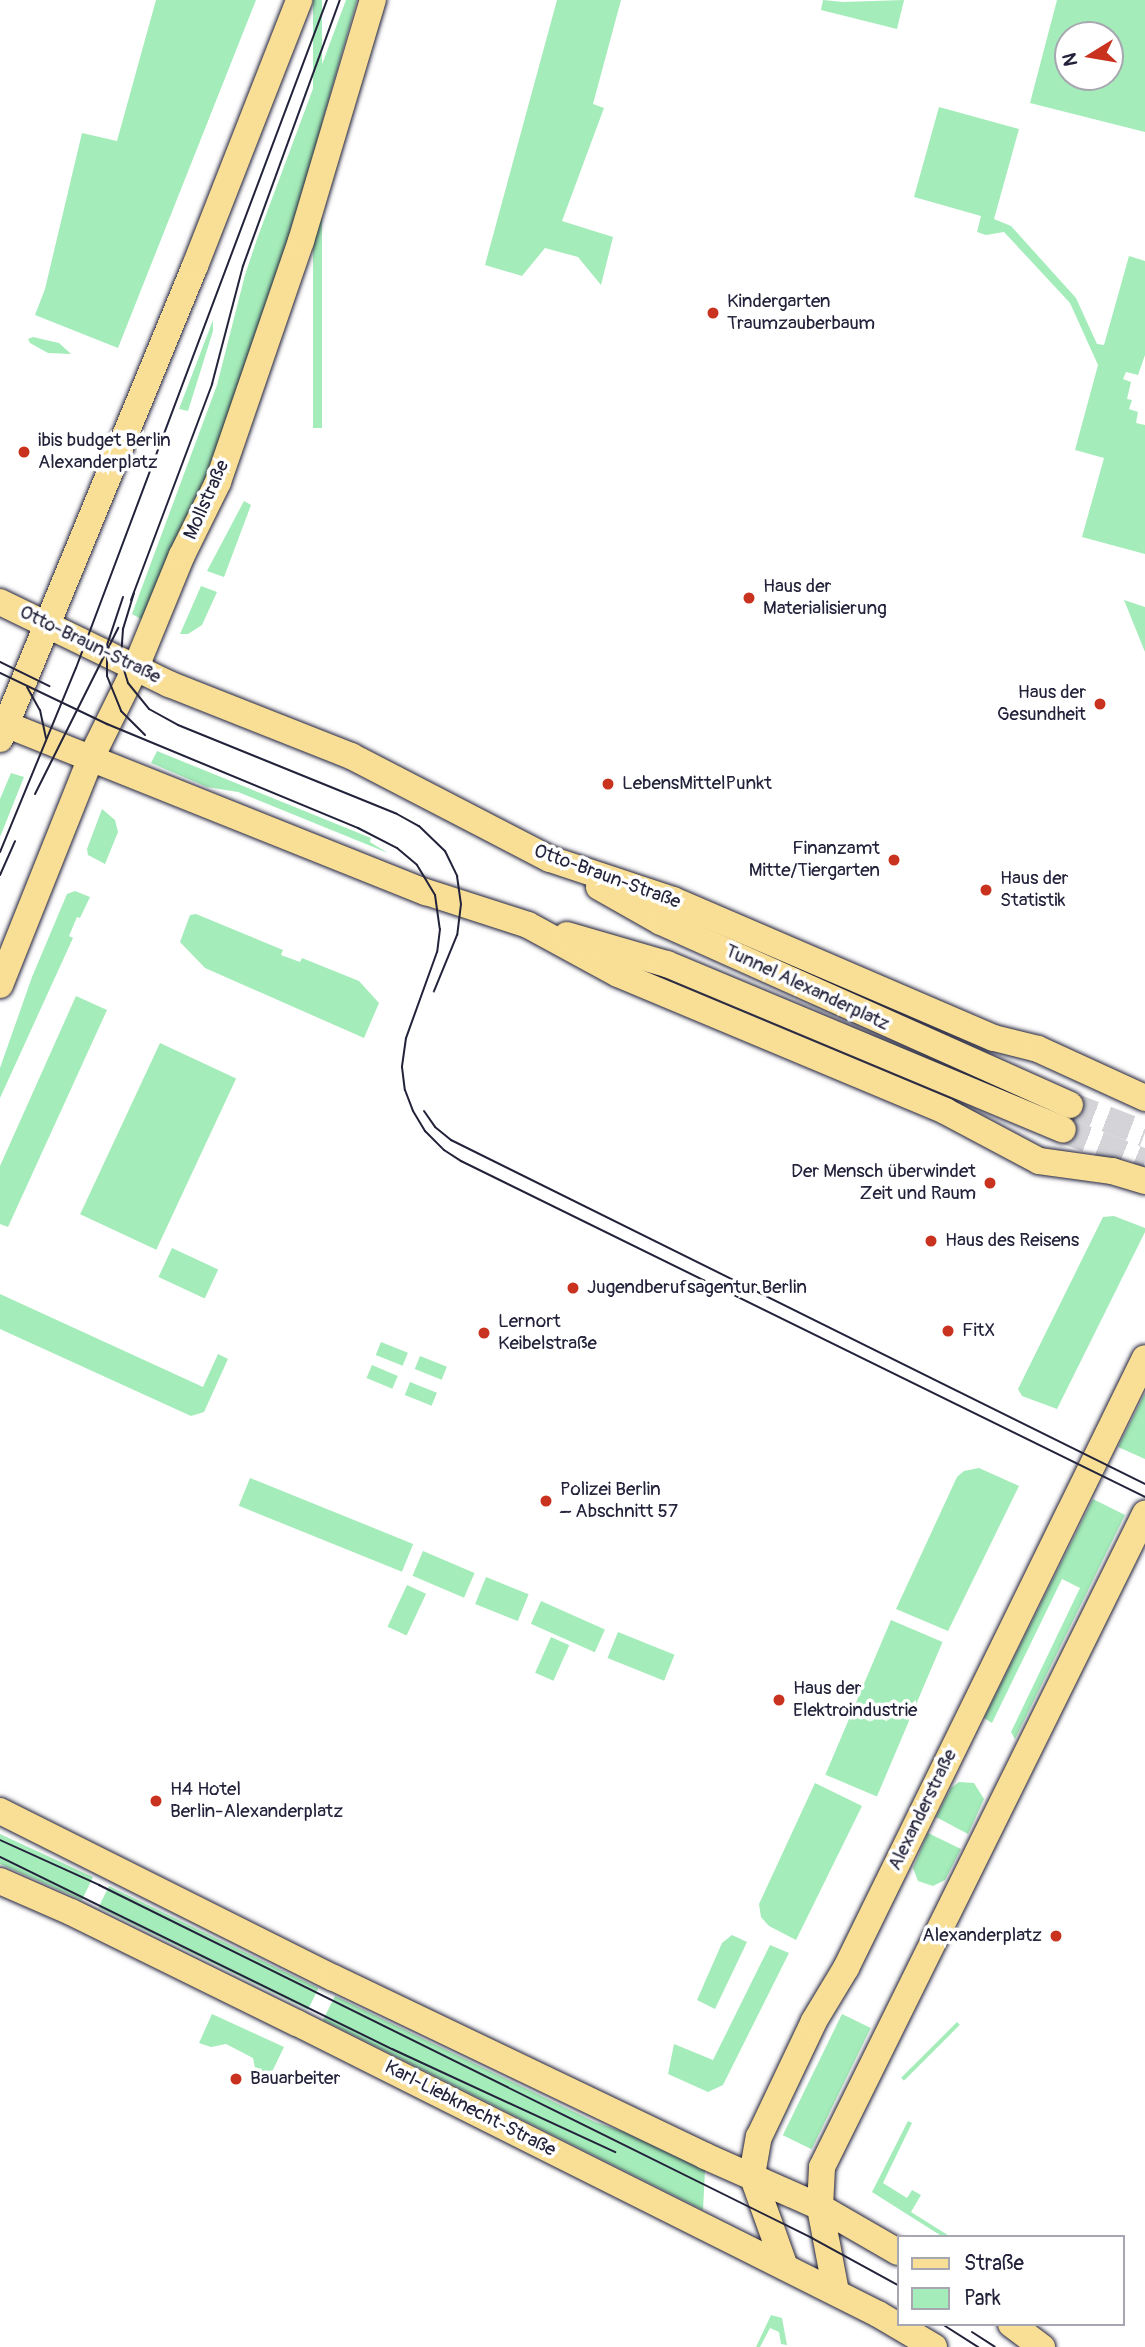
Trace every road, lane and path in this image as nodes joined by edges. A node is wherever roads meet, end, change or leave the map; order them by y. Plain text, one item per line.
1 (299, 0) edge
2 (373, 0) edge
3 (0, 602) edge
4 (48, 625) junction
5 (136, 667) junction
6 (2, 728) edge
7 (90, 760) junction
8 (550, 859) junction
9 (528, 925) junction
10 (0, 985) edge
11 (1145, 1098) edge
12 (1145, 1181) edge
13 (1145, 1358) edge
14 (1145, 1514) edge
15 (0, 1811) edge
16 (0, 1881) edge
17 (752, 2175) junction
18 (820, 2207) junction
19 (897, 2251) edge
20 (785, 2267) junction
21 (836, 2292) junction
22 (1014, 2326) edge
23 (934, 2347) edge
24 (1042, 2347) edge

1 - 4 main road
2 - 5 main road, Mollstraße
3 - 4 main road, Otto-Braun-Straße
4 - 5 main road, Otto-Braun-Straße
4 - 6 main road
5 - 7 main road, Mollstraße
5 - 8 main road, Otto-Braun-Straße
6 - 7 main road
7 - 9 main road
7 - 10 main road, Mollstraße
8 - 9 main road, Tunnel Alexanderplatz
8 - 11 main road, Otto-Braun-Straße
9 - 12 main road
13 - 17 main road, Alexanderstraße
14 - 18 main road
15 - 17 main road
16 - 20 main road, Karl-Liebknecht-Straße
17 - 18 main road
17 - 20 main road
18 - 19 main road
18 - 21 main road
20 - 21 main road, Karl-Liebknecht-Straße
21 - 23 main road, Karl-Liebknecht-Straße
22 - 24 main road

